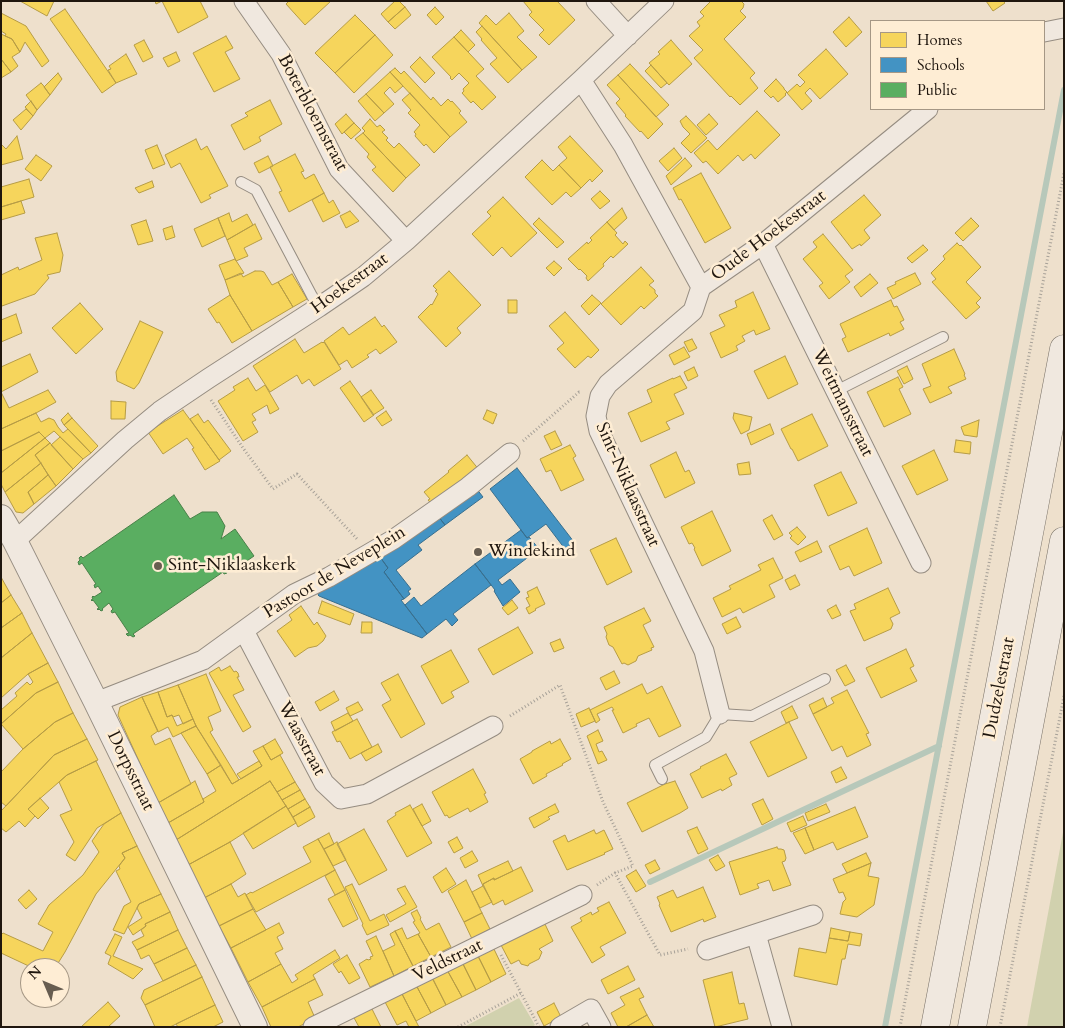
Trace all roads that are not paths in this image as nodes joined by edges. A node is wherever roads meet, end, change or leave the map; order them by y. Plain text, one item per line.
1 (244, 1) edge
2 (596, 1) edge
3 (664, 1) edge
4 (1064, 28) edge
5 (1045, 32) edge
6 (628, 36) junction
7 (581, 80) junction
8 (927, 110) edge
9 (241, 182) dead end
10 (406, 241) junction
11 (763, 244) junction
12 (701, 287) junction
13 (319, 308) junction
14 (942, 337) dead end
15 (1064, 349) edge
16 (836, 391) junction
17 (510, 453) road end
18 (1, 517) edge
19 (15, 541) junction
20 (1064, 541) edge
21 (921, 563) dead end
22 (244, 631) junction
23 (825, 679) dead end
24 (96, 702) junction
25 (720, 714) junction
26 (493, 726) road end
27 (662, 779) dead end
28 (582, 895) road end
29 (813, 914) dead end
30 (756, 934) junction
31 (707, 950) road end
32 (255, 1027) edge
33 (313, 1027) edge
34 (560, 1027) edge
35 (601, 1027) edge
36 (782, 1027) edge
37 (935, 1027) edge
38 (972, 1027) edge

1 - 10 street, Boterbloemstraat
2 - 6 street
3 - 6 street, Hoekestraat
4 - 5 street
6 - 7 street, Hoekestraat
7 - 10 street, Hoekestraat
7 - 12 street, Oude Hoekestraat
8 - 11 street, Oude Hoekestraat
9 - 13 lane
10 - 13 street, Hoekestraat
11 - 12 street, Oude Hoekestraat
11 - 16 street, Weitmansstraat
12 - 25 street, Sint-Niklaasstraat
13 - 19 street, Hoekestraat
14 - 16 lane
15 - 37 main road, Dudzelestraat
16 - 21 street, Weitmansstraat
17 - 22 street, Pastoor de Neveplein
18 - 19 street, Dorpsstraat
19 - 24 street, Dorpsstraat
20 - 38 main road, Dudzelestraat
22 - 24 street, Pastoor de Neveplein
22 - 26 street, Waasstraat
23 - 25 lane
24 - 32 street, Dorpsstraat
25 - 27 lane
28 - 33 street, Veldstraat
29 - 30 street
30 - 31 street
30 - 36 street
34 - 35 street

